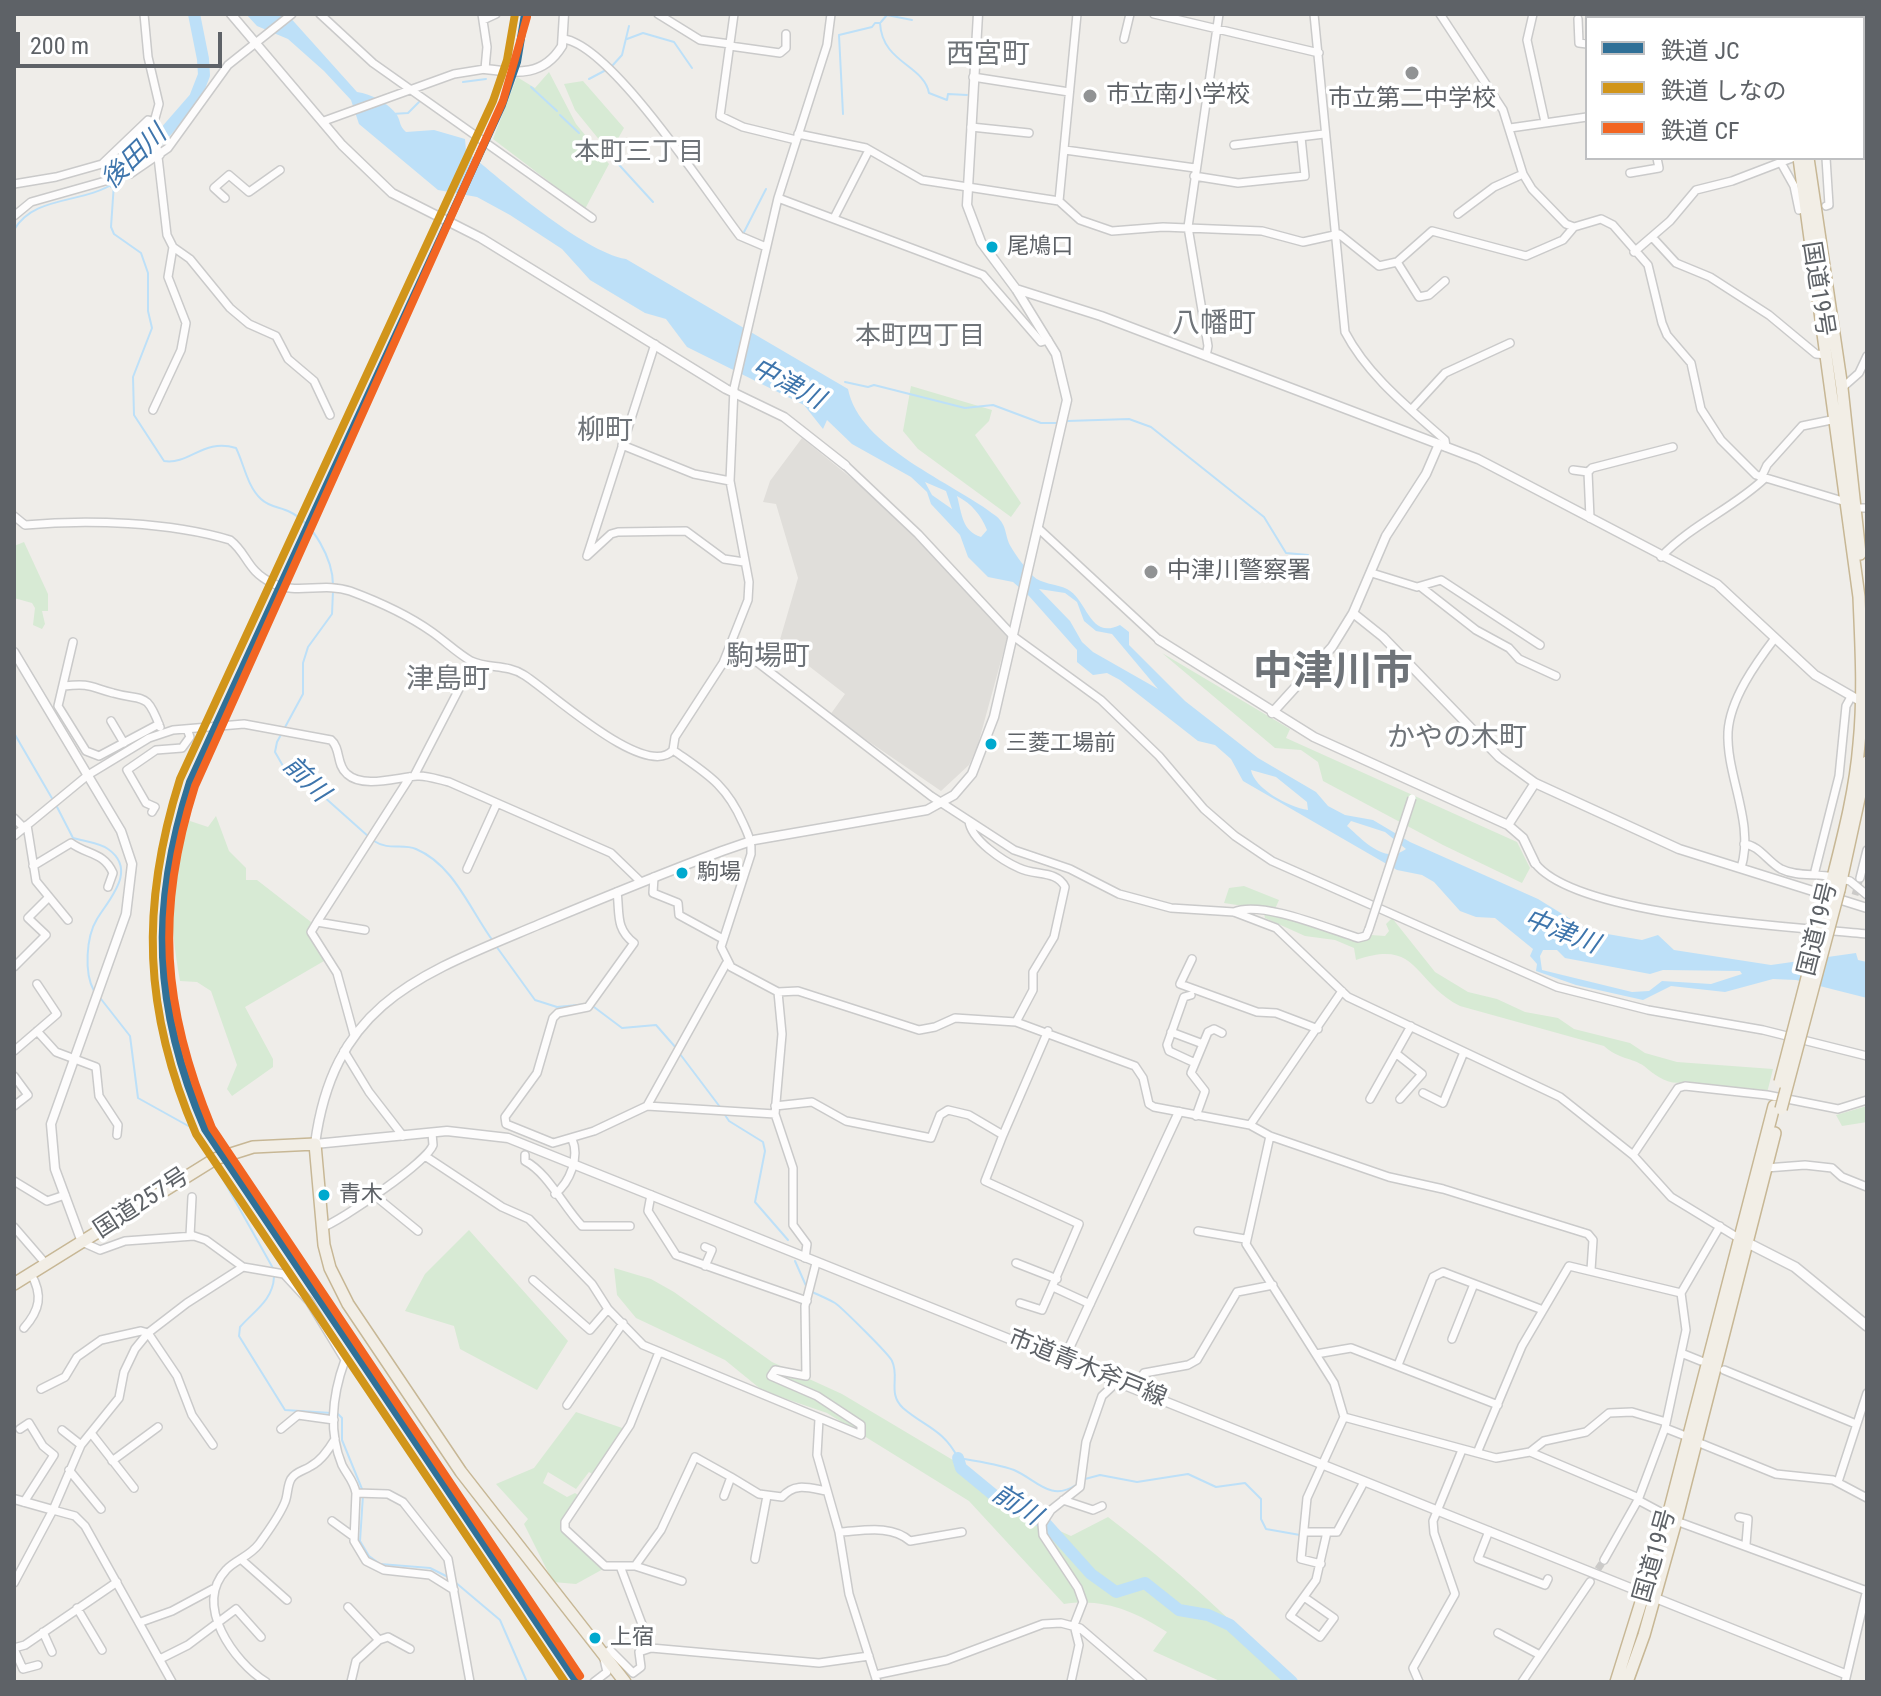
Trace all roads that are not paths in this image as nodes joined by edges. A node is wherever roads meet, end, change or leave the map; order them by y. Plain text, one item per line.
1 (144, 14) edge
2 (231, 14) edge
3 (292, 14) edge
4 (320, 14) edge
5 (496, 14) edge
6 (658, 14) edge
7 (734, 14) edge
8 (831, 14) edge
9 (978, 14) edge
10 (1077, 14) edge
11 (1130, 14) edge
12 (1154, 14) edge
13 (1219, 14) edge
14 (1314, 14) edge
15 (1440, 14) edge
16 (1533, 14) edge
17 (566, 15) edge
18 (483, 17) edge
19 (1578, 19) dead end
20 (1217, 29) junction
21 (786, 34) dead end
22 (564, 39) junction
23 (1124, 39) dead end
24 (258, 40) junction
25 (1585, 44) edge
26 (730, 45) junction
27 (1319, 53) junction
28 (485, 69) junction
29 (973, 77) junction
30 (412, 90) junction
31 (1069, 92) junction
32 (1585, 117) edge
33 (328, 120) junction
34 (154, 122) junction
35 (1545, 122) junction
36 (971, 127) junction
37 (1510, 128) junction
38 (1029, 133) dead end
39 (1324, 134) junction
40 (797, 137) junction
41 (1301, 137) junction
42 (1234, 145) dead end
43 (869, 150) junction
44 (1065, 150) junction
45 (159, 155) junction
46 (1657, 160) edge
47 (1784, 160) edge
48 (1799, 160) edge
49 (1811, 160) edge
50 (1826, 160) edge
51 (1780, 161) junction
52 (280, 170) dead end
53 (1194, 172) junction
54 (1630, 173) dead end
55 (1523, 174) junction
56 (14, 184) edge
57 (965, 186) junction
58 (225, 198) dead end
59 (778, 198) junction
60 (1059, 201) junction
61 (1826, 206) dead end
62 (1799, 210) dead end
63 (1458, 214) dead end
64 (14, 216) edge
65 (592, 218) dead end
66 (834, 218) junction
67 (1188, 227) junction
68 (1574, 227) junction
69 (1333, 233) junction
70 (1653, 238) junction
71 (173, 247) junction
72 (766, 247) junction
73 (1634, 252) junction
74 (1397, 262) junction
75 (1445, 281) dead end
76 (1016, 289) junction
77 (1049, 297) junction
78 (1035, 318) junction
79 (1048, 340) junction
80 (1510, 343) dead end
81 (655, 344) junction
82 (1206, 356) junction
83 (1827, 356) junction
84 (1867, 356) edge
85 (1842, 388) junction
86 (734, 391) junction
87 (153, 410) dead end
88 (1411, 410) junction
89 (330, 415) dead end
90 (1836, 419) junction
91 (622, 445) junction
92 (1443, 446) junction
93 (1673, 447) dead end
94 (845, 465) joint
95 (1573, 470) dead end
96 (1588, 472) junction
97 (1763, 479) junction
98 (730, 481) junction
99 (1856, 506) edge
100 (14, 516) edge
101 (1590, 518) junction
102 (1038, 533) junction
103 (1661, 557) junction
104 (744, 562) junction
105 (1375, 574) dead end
106 (1421, 587) junction
107 (1353, 613) junction
108 (1867, 615) edge
109 (1013, 636) junction
110 (1775, 638) junction
111 (1159, 640) joint
112 (73, 642) dead end
113 (731, 642) junction
114 (1540, 645) dead end
115 (14, 652) edge
116 (473, 662) junction
117 (1556, 676) dead end
118 (64, 686) junction
119 (1860, 700) edge
120 (1272, 713) junction
121 (111, 721) dead end
122 (159, 724) junction
123 (187, 729) junction
124 (163, 733) junction
125 (124, 743) junction
126 (673, 750) junction
127 (1867, 762) edge
128 (88, 775) junction
129 (412, 777) junction
130 (1535, 783) junction
131 (1416, 785) junction
132 (497, 803) junction
133 (942, 804) junction
134 (152, 812) dead end
135 (14, 818) edge
136 (969, 821) junction
137 (1508, 825) junction
138 (25, 826) junction
139 (14, 836) edge
140 (751, 841) junction
141 (1744, 844) junction
142 (1867, 850) edge
143 (1535, 863) joint
144 (33, 866) junction
145 (1741, 868) junction
146 (467, 869) dead end
147 (1815, 871) dead end
148 (654, 877) junction
149 (1860, 878) dead end
150 (641, 882) junction
151 (1836, 884) junction
152 (108, 887) dead end
153 (617, 892) junction
154 (1867, 895) edge
155 (48, 898) junction
156 (1867, 908) edge
157 (1234, 912) junction
158 (68, 920) dead end
159 (317, 922) junction
160 (365, 930) dead end
161 (1867, 934) edge
162 (723, 939) junction
163 (1192, 959) dead end
164 (15, 963) edge
165 (726, 964) junction
166 (37, 984) dead end
167 (1342, 991) junction
168 (778, 992) junction
169 (1191, 995) dead end
170 (1016, 1022) junction
171 (1411, 1026) junction
172 (1318, 1029) junction
173 (37, 1031) junction
174 (1048, 1031) junction
175 (1171, 1032) junction
176 (1222, 1033) dead end
177 (354, 1035) junction
178 (1203, 1044) junction
179 (14, 1051) edge
180 (344, 1051) junction
181 (1464, 1052) junction
182 (1398, 1055) junction
183 (1867, 1056) edge
184 (74, 1059) junction
185 (1195, 1063) junction
186 (14, 1076) edge
187 (1423, 1093) dead end
188 (1370, 1099) dead end
189 (1400, 1099) dead end
190 (1867, 1100) edge
191 (14, 1106) edge
192 (647, 1106) junction
193 (1777, 1108) junction
194 (775, 1110) junction
195 (1179, 1112) junction
196 (1196, 1116) junction
197 (1250, 1125) junction
198 (432, 1133) junction
199 (117, 1135) dead end
200 (1003, 1135) junction
201 (403, 1136) junction
202 (1270, 1136) junction
203 (572, 1139) junction
204 (315, 1144) junction
205 (525, 1155) dead end
206 (1633, 1155) junction
207 (425, 1156) junction
208 (573, 1163) junction
209 (1766, 1168) junction
210 (14, 1181) edge
211 (1867, 1187) edge
212 (555, 1194) junction
213 (65, 1195) junction
214 (374, 1195) junction
215 (651, 1195) junction
216 (192, 1197) dead end
217 (630, 1226) dead end
218 (1720, 1226) junction
219 (14, 1227) edge
220 (321, 1228) junction
221 (418, 1231) dead end
222 (1198, 1231) dead end
223 (190, 1236) junction
224 (1245, 1239) junction
225 (1744, 1241) junction
226 (82, 1242) junction
227 (705, 1247) dead end
228 (805, 1258) junction
229 (816, 1263) junction
230 (1016, 1263) dead end
231 (46, 1264) junction
232 (705, 1266) junction
233 (243, 1267) junction
234 (1591, 1270) junction
235 (31, 1274) junction
236 (533, 1280) dead end
237 (1055, 1283) junction
238 (14, 1284) edge
239 (1474, 1284) junction
240 (1273, 1285) junction
241 (1681, 1293) junction
242 (807, 1298) junction
243 (1020, 1303) dead end
244 (1090, 1304) junction
245 (608, 1309) junction
246 (1543, 1310) junction
247 (623, 1323) junction
248 (1867, 1326) edge
249 (24, 1328) dead end
250 (148, 1333) junction
251 (1452, 1339) dead end
252 (659, 1352) junction
253 (1681, 1353) junction
254 (1316, 1354) junction
255 (1064, 1359) junction
256 (1701, 1361) dead end
257 (1398, 1365) junction
258 (1724, 1370) dead end
259 (1118, 1381) junction
260 (1134, 1388) junction
261 (41, 1389) dead end
262 (1867, 1393) edge
263 (567, 1405) dead end
264 (1498, 1405) junction
265 (1344, 1417) junction
266 (334, 1419) junction
267 (819, 1419) junction
268 (1856, 1424) junction
269 (1665, 1425) junction
270 (158, 1427) dead end
271 (20, 1429) dead end
272 (281, 1429) dead end
273 (62, 1430) dead end
274 (91, 1433) junction
275 (335, 1439) junction
276 (1692, 1439) junction
277 (81, 1445) junction
278 (213, 1445) dead end
279 (1462, 1450) junction
280 (1530, 1452) junction
281 (1477, 1453) junction
282 (112, 1461) junction
283 (1322, 1466) junction
284 (69, 1470) junction
285 (731, 1477) junction
286 (1364, 1482) junction
287 (1838, 1482) junction
288 (134, 1488) dead end
289 (827, 1491) junction
290 (360, 1493) junction
291 (724, 1496) dead end
292 (767, 1496) junction
293 (1867, 1498) edge
294 (1639, 1499) junction
295 (19, 1500) edge
296 (1063, 1500) junction
297 (1102, 1506) dead end
298 (101, 1509) dead end
299 (53, 1510) junction
300 (1435, 1511) junction
301 (1739, 1517) dead end
302 (1672, 1518) junction
303 (332, 1521) dead end
304 (1489, 1531) junction
305 (839, 1532) junction
306 (962, 1532) dead end
307 (1305, 1532) junction
308 (1327, 1532) junction
309 (354, 1537) junction
310 (1746, 1544) junction
311 (755, 1559) dead end
312 (1604, 1560) tunnel mouth
313 (243, 1561) junction
314 (1321, 1564) junction
315 (620, 1566) junction
316 (635, 1566) junction
317 (1548, 1579) dead end
318 (682, 1581) dead end
319 (117, 1582) junction
320 (1590, 1582) tunnel mouth
321 (14, 1583) edge
322 (217, 1584) junction
323 (454, 1589) junction
324 (1867, 1590) edge
325 (1650, 1594) junction
326 (1304, 1597) junction
327 (287, 1600) dead end
328 (348, 1607) dead end
329 (77, 1608) junction
330 (141, 1622) junction
331 (217, 1623) junction
332 (1074, 1625) junction
333 (43, 1632) junction
334 (1498, 1633) dead end
335 (261, 1637) dead end
336 (379, 1640) junction
337 (651, 1648) junction
338 (14, 1649) edge
339 (410, 1649) dead end
340 (102, 1650) dead end
341 (52, 1652) dead end
342 (603, 1655) junction
343 (1540, 1655) junction
344 (869, 1656) junction
345 (160, 1659) junction
346 (38, 1665) dead end
347 (1845, 1678) edge
348 (876, 1679) edge
349 (172, 1682) edge
350 (266, 1682) edge
351 (351, 1682) edge
352 (470, 1682) edge
353 (594, 1682) edge
354 (625, 1682) edge
355 (1071, 1682) edge
356 (1143, 1682) edge
357 (1419, 1682) edge
358 (1522, 1682) edge
359 (1616, 1682) edge
360 (1627, 1682) edge

1 - 34 street
2 - 24 street
3 - 24 street
4 - 30 street
5 - 18 street
6 - 26 street
7 - 26 street
8 - 40 street
9 - 29 street
10 - 31 street
11 - 23 street
12 - 20 street
13 - 20 street
14 - 27 street
15 - 37 street
16 - 35 street
17 - 22 street
18 - 28 street
19 - 25 street
20 - 27 street
20 - 53 street
21 - 26 street
22 - 28 street
22 - 72 street
24 - 33 street
24 - 45 street
26 - 40 street
27 - 39 street
28 - 30 street
29 - 31 street
29 - 36 street
30 - 33 street
30 - 65 street
31 - 44 street
32 - 35 street
33 - 81 street
34 - 45 street
34 - 56 street
35 - 37 street
36 - 38 street
36 - 57 street
37 - 55 street
39 - 41 street
39 - 69 street
40 - 43 street
40 - 59 street
41 - 42 street
41 - 53 street
43 - 57 street
43 - 66 street
44 - 53 street
44 - 60 street
45 - 64 street
45 - 71 street
46 - 54 street
47 - 51 street
48 - 83 highway, 国道19号
49 - 85 highway, 国道19号
50 - 61 street
51 - 62 street
51 - 70 street
52 - 58 street
53 - 67 street
55 - 63 street
55 - 68 street
57 - 60 street
57 - 76 street
59 - 66 street
59 - 72 street
60 - 67 street
66 - 79 street
67 - 69 street
67 - 82 street
68 - 73 street
68 - 74 street
69 - 74 street
69 - 88 street
70 - 73 street
70 - 83 street
71 - 87 street
71 - 89 street
72 - 86 street
73 - 97 street
74 - 75 street
76 - 77 street
76 - 78 street
77 - 78 street
77 - 82 street
78 - 79 street
79 - 102 street
80 - 88 street
81 - 86 street
81 - 91 street
82 - 92 street
83 - 90 highway, 国道19号
84 - 85 street
85 - 99 highway, 国道19号
86 - 94 street
86 - 98 street
88 - 92 street
90 - 97 street
90 - 99 highway, 国道19号
91 - 98 street
91 - 104 street
92 - 101 street
92 - 107 street
93 - 96 street
94 - 109 street
95 - 96 street
96 - 101 street
97 - 99 street
97 - 103 street
98 - 104 street
99 - 108 highway, 国道19号
99 - 119 highway, 国道19号
100 - 116 street
101 - 103 street
102 - 109 street
102 - 111 street
103 - 110 street
104 - 113 street
105 - 106 street
106 - 114 street
106 - 117 street
107 - 120 street
107 - 130 street
109 - 133 street
109 - 183 street
110 - 119 street
110 - 141 street
111 - 120 street
112 - 118 street
113 - 126 street
113 - 133 street
115 - 128 street
116 - 126 street
116 - 129 street
118 - 122 street
118 - 125 street
119 - 147 street
119 - 151 highway, 国道19号
120 - 131 street
121 - 125 street
122 - 124 street
122 - 125 street
123 - 124 street
123 - 129 street
123 - 134 street
124 - 128 street
126 - 140 street
127 - 151 highway, 国道19号
128 - 138 street
128 - 184 street
129 - 132 street
129 - 159 street
130 - 137 street
130 - 145 street
131 - 137 street
131 - 157 street, bridge
132 - 146 street
132 - 150 street
133 - 136 street
133 - 140 street
135 - 138 street
136 - 157 street
136 - 170 street
137 - 143 street
138 - 139 street
138 - 144 street
140 - 148 street
140 - 162 street
141 - 145 street
141 - 151 street
142 - 149 street
143 - 161 street
144 - 152 street
144 - 155 street
145 - 156 street
148 - 150 street
148 - 162 street
150 - 153 street
151 - 154 street
151 - 193 highway, 国道19号, bridge
153 - 177 street
153 - 203 street
155 - 158 street
155 - 164 street
157 - 167 street
159 - 160 street
159 - 177 street
162 - 165 street
163 - 172 street
165 - 168 street
165 - 192 street
166 - 173 street
167 - 171 street
167 - 172 street
168 - 170 street
168 - 194 street
169 - 175 street
170 - 174 street
171 - 181 street
171 - 182 street
172 - 197 street
173 - 179 street
173 - 184 street
174 - 195 street
174 - 200 street
175 - 178 street
175 - 185 street
176 - 178 street
177 - 180 street
178 - 185 street
180 - 201 street
180 - 204 street
181 - 187 street
181 - 206 street
182 - 188 street
182 - 189 street
184 - 199 street
184 - 213 street
185 - 196 street
186 - 191 street
190 - 206 street
192 - 194 street
192 - 203 street
193 - 209 highway, 国道19号
193 - 225 highway, 国道19号
194 - 200 street
194 - 228 street
195 - 196 street
195 - 244 street
196 - 197 street
197 - 202 street
198 - 201 street, 市道青木斧戸線
198 - 207 street
198 - 208 street, 市道青木斧戸線
200 - 237 street
201 - 204 street, 市道青木斧戸線
202 - 224 street
202 - 234 street
203 - 208 street
204 - 220 highway
204 - 226 highway, 国道257号
205 - 212 street
206 - 218 street
207 - 214 street
207 - 245 street
208 - 212 street
208 - 215 street, 市道青木斧戸線
209 - 211 street
209 - 225 highway, 国道19号
210 - 213 street
212 - 217 street
213 - 226 street
214 - 220 street
214 - 221 street
215 - 228 street, 市道青木斧戸線
215 - 232 street
216 - 223 street
218 - 225 street
218 - 241 street
219 - 231 street
220 - 342 highway
222 - 224 street
223 - 226 street
223 - 233 street
224 - 240 street
225 - 248 main road
225 - 276 highway, 国道19号
226 - 231 highway, 国道257号
227 - 232 street
228 - 229 street, 市道青木斧戸線
229 - 242 street
229 - 255 street, 市道青木斧戸線
230 - 237 street
231 - 235 highway, 国道257号
232 - 242 street
233 - 250 street
233 - 266 street
234 - 241 street
234 - 246 street
235 - 238 highway, 国道257号
235 - 249 street
236 - 245 street
237 - 243 street
237 - 244 street
239 - 246 street
239 - 251 street
239 - 257 street
240 - 254 street
240 - 260 street
241 - 253 street
242 - 267 street
244 - 255 street
245 - 247 street
246 - 264 street
247 - 252 street
247 - 263 street
250 - 261 street
250 - 274 street
250 - 278 street
252 - 267 street
252 - 315 street
253 - 256 street
253 - 269 street
254 - 257 street
254 - 265 street
255 - 259 street, 市道青木斧戸線
257 - 264 street
258 - 268 street
259 - 260 street, 市道青木斧戸線
259 - 296 street
260 - 283 street, 市道青木斧戸線
262 - 268 street
264 - 281 street
265 - 279 street
265 - 283 street
266 - 272 street
266 - 275 street
267 - 289 street
268 - 287 street
269 - 276 street
269 - 280 street
269 - 294 street
270 - 282 street
271 - 295 street
273 - 277 street
274 - 277 street
274 - 282 street
275 - 290 street
275 - 313 street
276 - 287 street
276 - 302 highway, 国道19号
277 - 284 street
279 - 281 street
279 - 300 street
280 - 281 street
280 - 294 street
282 - 288 street
283 - 286 street, 市道青木斧戸線
283 - 307 street
284 - 298 street
284 - 299 street
285 - 291 street
285 - 292 street
285 - 316 street
286 - 300 street, 市道青木斧戸線
286 - 308 street
287 - 293 street
289 - 292 street
289 - 305 street
290 - 309 street
290 - 323 street
292 - 311 street
294 - 302 street
294 - 312 street
295 - 299 street
296 - 297 street
296 - 332 street
299 - 319 street
299 - 321 street
300 - 304 street, 市道青木斧戸線
300 - 357 street
301 - 310 street
302 - 310 street
302 - 325 highway, 国道19号
303 - 309 street
304 - 317 street
304 - 325 street, 市道青木斧戸線
305 - 306 street
305 - 344 street
307 - 308 street
307 - 314 street
308 - 314 street
309 - 323 street
310 - 324 street
313 - 322 street
313 - 327 street
314 - 326 street
315 - 316 street
315 - 337 street
316 - 318 street
319 - 329 street
319 - 330 street
320 - 343 street
322 - 330 street
322 - 331 street
323 - 352 street
324 - 347 street
325 - 347 street, 市道青木斧戸線
325 - 359 highway, 国道19号
325 - 360 highway, 国道19号
326 - 326 street
328 - 336 street
329 - 333 street
329 - 340 street
330 - 345 street
331 - 335 street
331 - 345 street
331 - 350 street
332 - 348 street
332 - 355 street
332 - 356 street
333 - 338 street
333 - 341 street
334 - 343 street
336 - 339 street
336 - 351 street
337 - 342 street
337 - 344 street
338 - 346 street
342 - 353 street
342 - 354 highway
343 - 358 street
344 - 348 street
345 - 349 street

